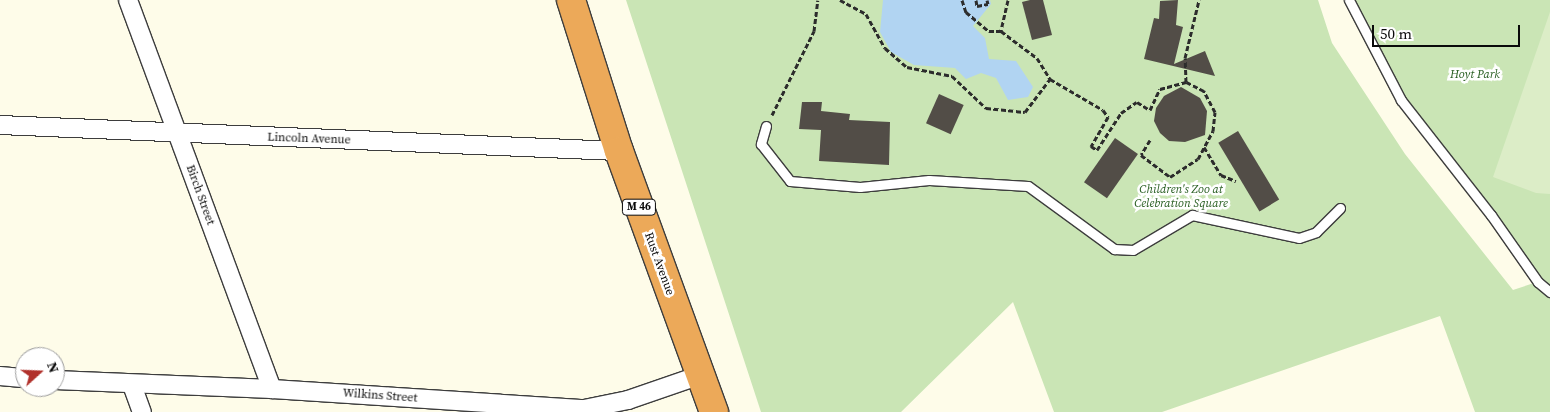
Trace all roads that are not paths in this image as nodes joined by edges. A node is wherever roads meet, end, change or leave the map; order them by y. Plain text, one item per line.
1 (128, 0) edge
2 (571, 0) edge
3 (1349, 0) edge
4 (0, 124) edge
5 (766, 126) road end
6 (177, 134) junction
7 (619, 151) junction
8 (1340, 208) dead end
9 (1550, 292) edge
10 (700, 375) junction
11 (0, 376) edge
12 (15, 377) edge
13 (65, 381) edge
14 (132, 385) junction
15 (272, 389) junction
16 (142, 412) edge
17 (714, 412) edge

1 - 6 street, Birch Street
2 - 7 highway, Rust Avenue / M 46
3 - 9 lane
4 - 6 street, Lincoln Avenue
5 - 8 lane
6 - 7 street, Lincoln Avenue
6 - 15 street, Birch Street
7 - 10 highway, Rust Avenue / M 46
10 - 15 street, Wilkins Street
10 - 17 highway, Rust Avenue / M 46
11 - 12 street
13 - 14 street, Wilkins Street
14 - 15 street, Wilkins Street
14 - 16 street

